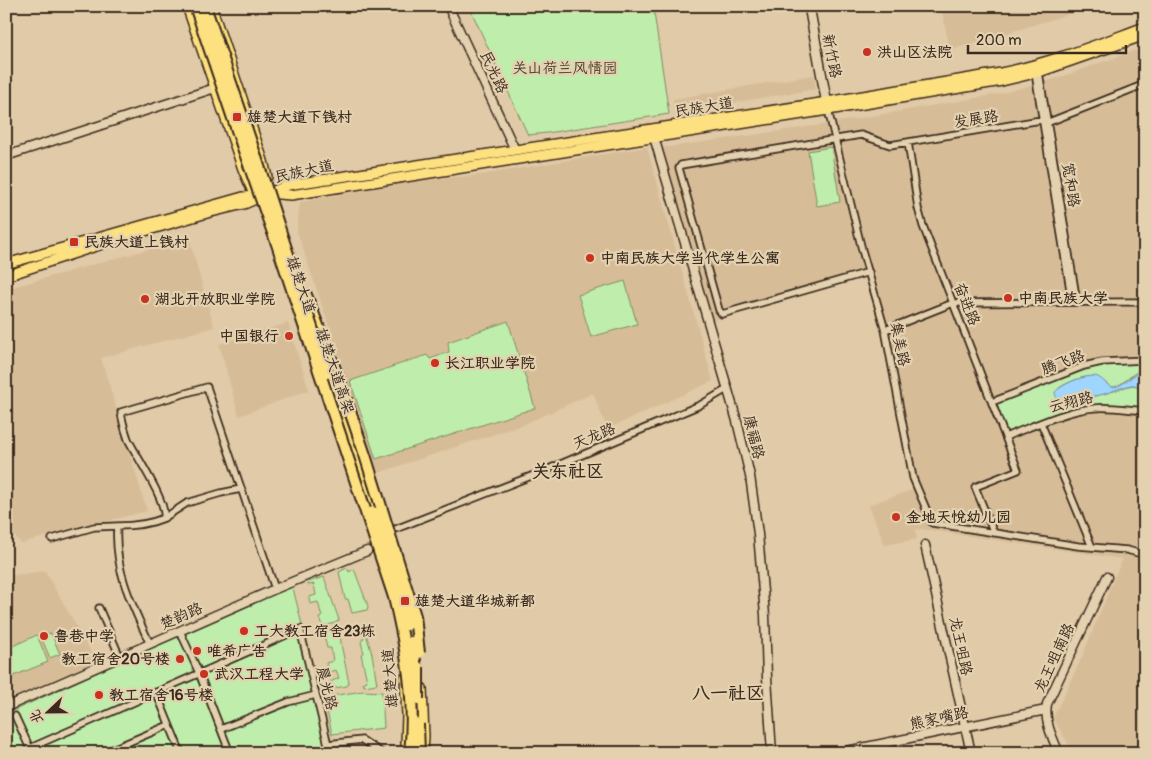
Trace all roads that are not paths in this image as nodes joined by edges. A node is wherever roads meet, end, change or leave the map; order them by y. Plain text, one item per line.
1 (187, 6) edge
2 (195, 6) edge
3 (205, 6) edge
4 (211, 6) edge
5 (448, 6) edge
6 (809, 6) edge
7 (1145, 27) edge
8 (1145, 35) edge
9 (1037, 72) junction
10 (1145, 84) edge
11 (215, 88) junction
12 (828, 106) junction
13 (1045, 122) junction
14 (654, 137) junction
15 (835, 139) junction
16 (908, 142) junction
17 (515, 150) junction
18 (6, 156) edge
19 (263, 195) junction
20 (6, 264) edge
21 (869, 272) junction
22 (6, 276) edge
23 (304, 291) junction
24 (1074, 302) junction
25 (953, 303) junction
26 (1145, 304) edge
27 (885, 330) junction
28 (1145, 360) edge
29 (727, 389) junction
30 (992, 402) junction
31 (1145, 411) edge
32 (1041, 423) junction
33 (1005, 437) junction
34 (241, 489) junction
35 (164, 518) junction
36 (117, 526) junction
37 (994, 533) junction
38 (385, 534) junction
39 (52, 539) dead end
40 (925, 545) dead end
41 (1092, 547) junction
42 (367, 551) dead end
43 (1145, 555) edge
44 (1107, 577) dead end
45 (275, 589) junction
46 (99, 608) dead end
47 (180, 631) junction
48 (150, 644) junction
49 (120, 657) junction
50 (199, 673) junction
51 (156, 692) junction
52 (316, 695) junction
53 (418, 699) junction
54 (6, 707) edge
55 (1046, 710) junction
56 (15, 716) dead end
57 (170, 725) junction
58 (964, 726) junction
59 (221, 729) junction
60 (328, 744) junction
61 (31, 750) edge
62 (103, 753) edge
63 (181, 753) edge
64 (230, 753) edge
65 (330, 753) edge
66 (382, 753) edge
67 (406, 753) edge
68 (410, 753) edge
69 (419, 753) edge
70 (423, 753) edge
71 (772, 753) edge
72 (837, 753) edge
73 (970, 753) edge
74 (1058, 753) edge

1 - 11 main road, 雄楚大道
2 - 68 highway, 雄楚大道高架, bridge
3 - 53 highway, 雄楚大道高架, bridge
4 - 19 main road, 雄楚大道
5 - 17 street, 民光路
6 - 12 main road, 新竹路
7 - 12 main road, 民族大道
8 - 9 main road, 民族大道
9 - 12 main road, 民族大道
9 - 13 street, 宽和路
10 - 13 street, 发展路
11 - 18 street
11 - 19 main road, 雄楚大道
12 - 14 main road, 民族大道
12 - 15 street, 集美路
12 - 17 main road, 民族大道
13 - 16 street, 发展路
13 - 24 street, 宽和路
14 - 19 main road, 民族大道
14 - 29 street, 康福路
15 - 16 street, 发展路
15 - 21 street, 集美路
15 - 21 street, 发展路
16 - 25 street, 奋进路
17 - 19 main road, 民族大道
19 - 20 main road, 民族大道
19 - 22 main road, 民族大道
19 - 23 main road, 雄楚大道
19 - 67 main road, 雄楚大道
21 - 27 street, 集美路
23 - 38 main road, 雄楚大道
23 - 53 highway, bridge
24 - 25 street
24 - 26 street
25 - 27 street
25 - 30 street, 奋进路
27 - 37 street, 集美路
28 - 30 street, 腾飞路
29 - 38 street, 天龙路
29 - 71 street, 康福路
30 - 33 street, 奋进路
31 - 32 street, 云翔路
32 - 33 street, 云翔路
32 - 41 street
33 - 37 street, 奋进路
34 - 35 street
34 - 35 street
34 - 45 street
35 - 36 street
36 - 39 street
36 - 48 street
37 - 41 street
38 - 70 main road, 雄楚大道
40 - 58 street, 龙王咀路
41 - 43 street
42 - 45 street, 楚韵路
44 - 55 street, 龙王咀南路
45 - 47 street, 楚韵路
46 - 49 street
47 - 48 street, 楚韵路
47 - 50 street
48 - 49 street, 楚韵路
49 - 54 street, 楚韵路
50 - 51 street
50 - 52 street, 晨光路
50 - 59 street
51 - 57 street
51 - 61 street
52 - 59 street
52 - 60 street, 晨光路
53 - 69 highway, 雄楚大道高架, bridge
55 - 58 street, 熊家嘴路
55 - 74 street, 龙王咀南路
56 - 61 street
57 - 62 street
57 - 63 street
58 - 72 street, 熊家嘴路
58 - 73 street, 龙王咀路
59 - 64 street
60 - 65 street, 晨光路
60 - 66 street

